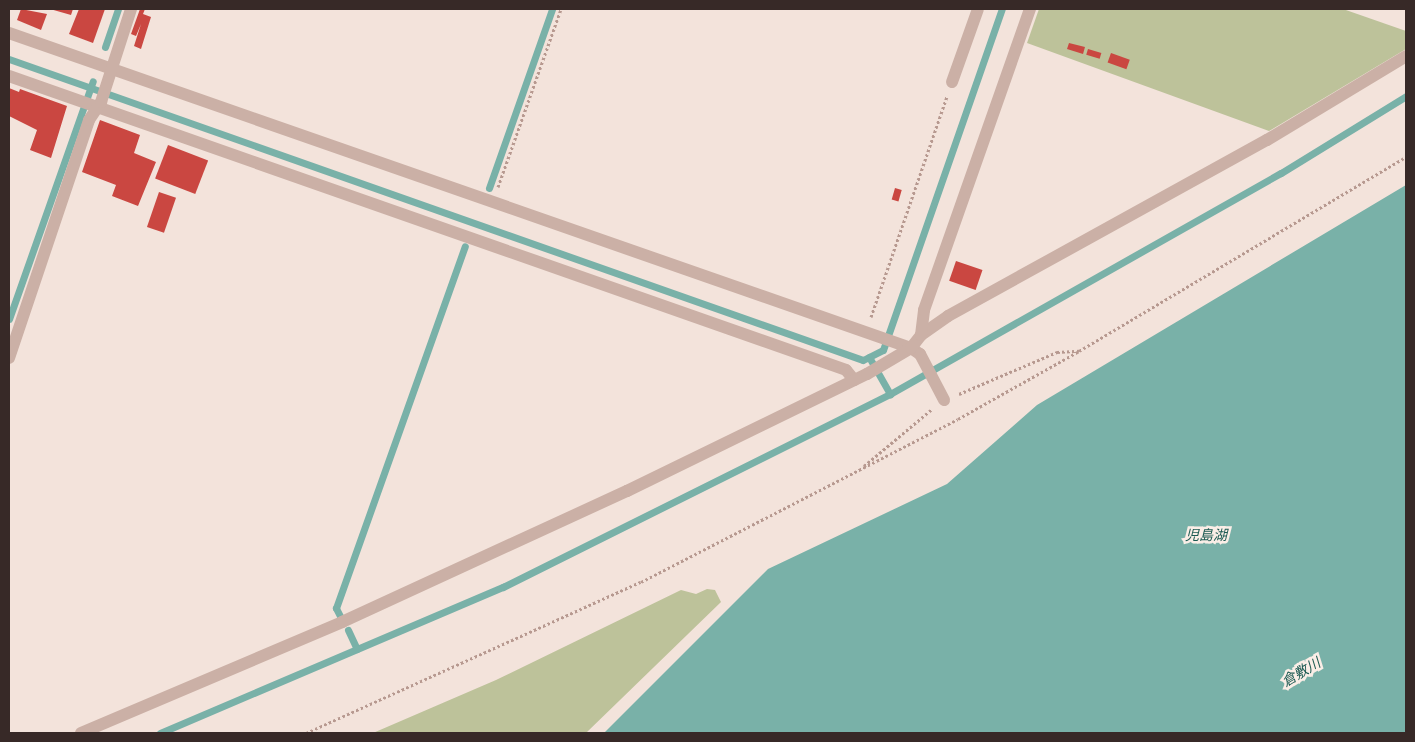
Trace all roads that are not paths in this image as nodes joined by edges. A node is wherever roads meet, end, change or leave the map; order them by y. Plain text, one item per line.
1 (131, 9) edge
2 (978, 9) edge
3 (1030, 9) edge
4 (9, 33) edge
5 (1406, 56) edge
6 (111, 69) junction
7 (9, 76) edge
8 (952, 82) road end
9 (92, 104) junction
10 (921, 336) junction
11 (916, 351) junction
12 (9, 358) edge
13 (854, 380) junction
14 (944, 400) road end
15 (81, 733) edge

1 - 6 street
2 - 8 street
3 - 10 street
4 - 6 street
5 - 10 street
6 - 9 street
6 - 11 street
7 - 9 street
9 - 12 street
9 - 13 street
10 - 11 street
11 - 13 street
11 - 14 street
13 - 15 street

